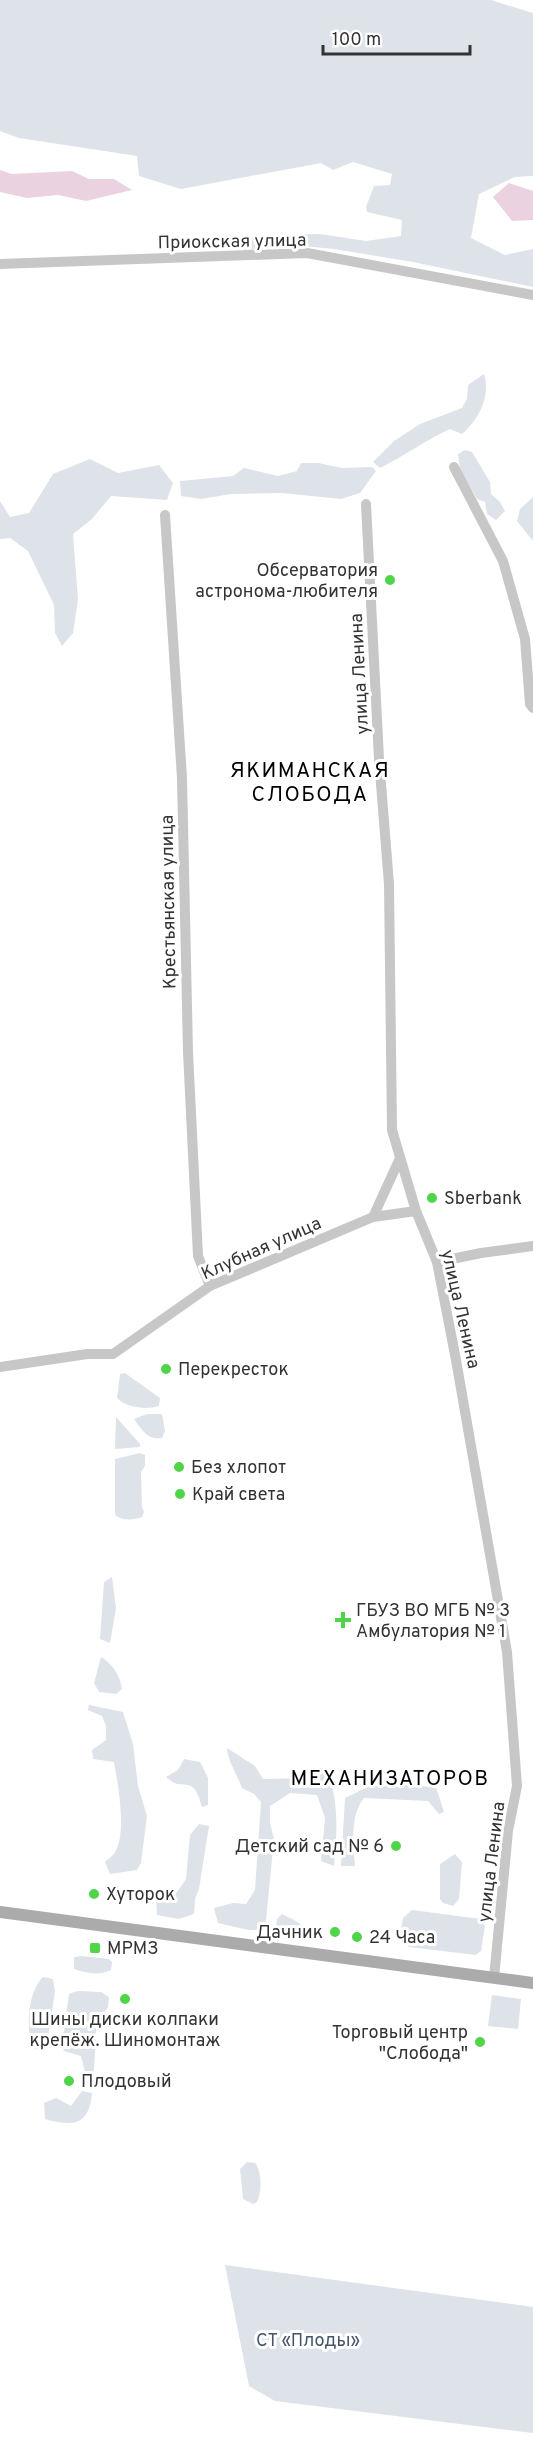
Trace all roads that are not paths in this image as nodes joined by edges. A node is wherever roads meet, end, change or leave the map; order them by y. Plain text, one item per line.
1 (0, 264) edge
2 (533, 295) edge
3 (454, 467) dead end
4 (366, 504) dead end
5 (165, 515) dead end
6 (533, 708) edge
7 (400, 1158) junction
8 (416, 1211) junction
9 (373, 1217) junction
10 (533, 1246) edge
11 (436, 1262) junction
12 (210, 1286) junction
13 (0, 1367) edge
14 (0, 1912) edge
15 (494, 1978) junction
16 (533, 1983) edge

1 - 2 street, Приокская улица
3 - 6 street
4 - 7 street, улица Ленина
5 - 12 street, Крестьянская улица
7 - 8 street, улица Ленина
7 - 9 street
8 - 9 street, Клубная улица
8 - 11 street, улица Ленина
9 - 12 street, Клубная улица
10 - 11 street
11 - 15 street, улица Ленина
12 - 13 street, Клубная улица
14 - 15 main road
15 - 16 main road

